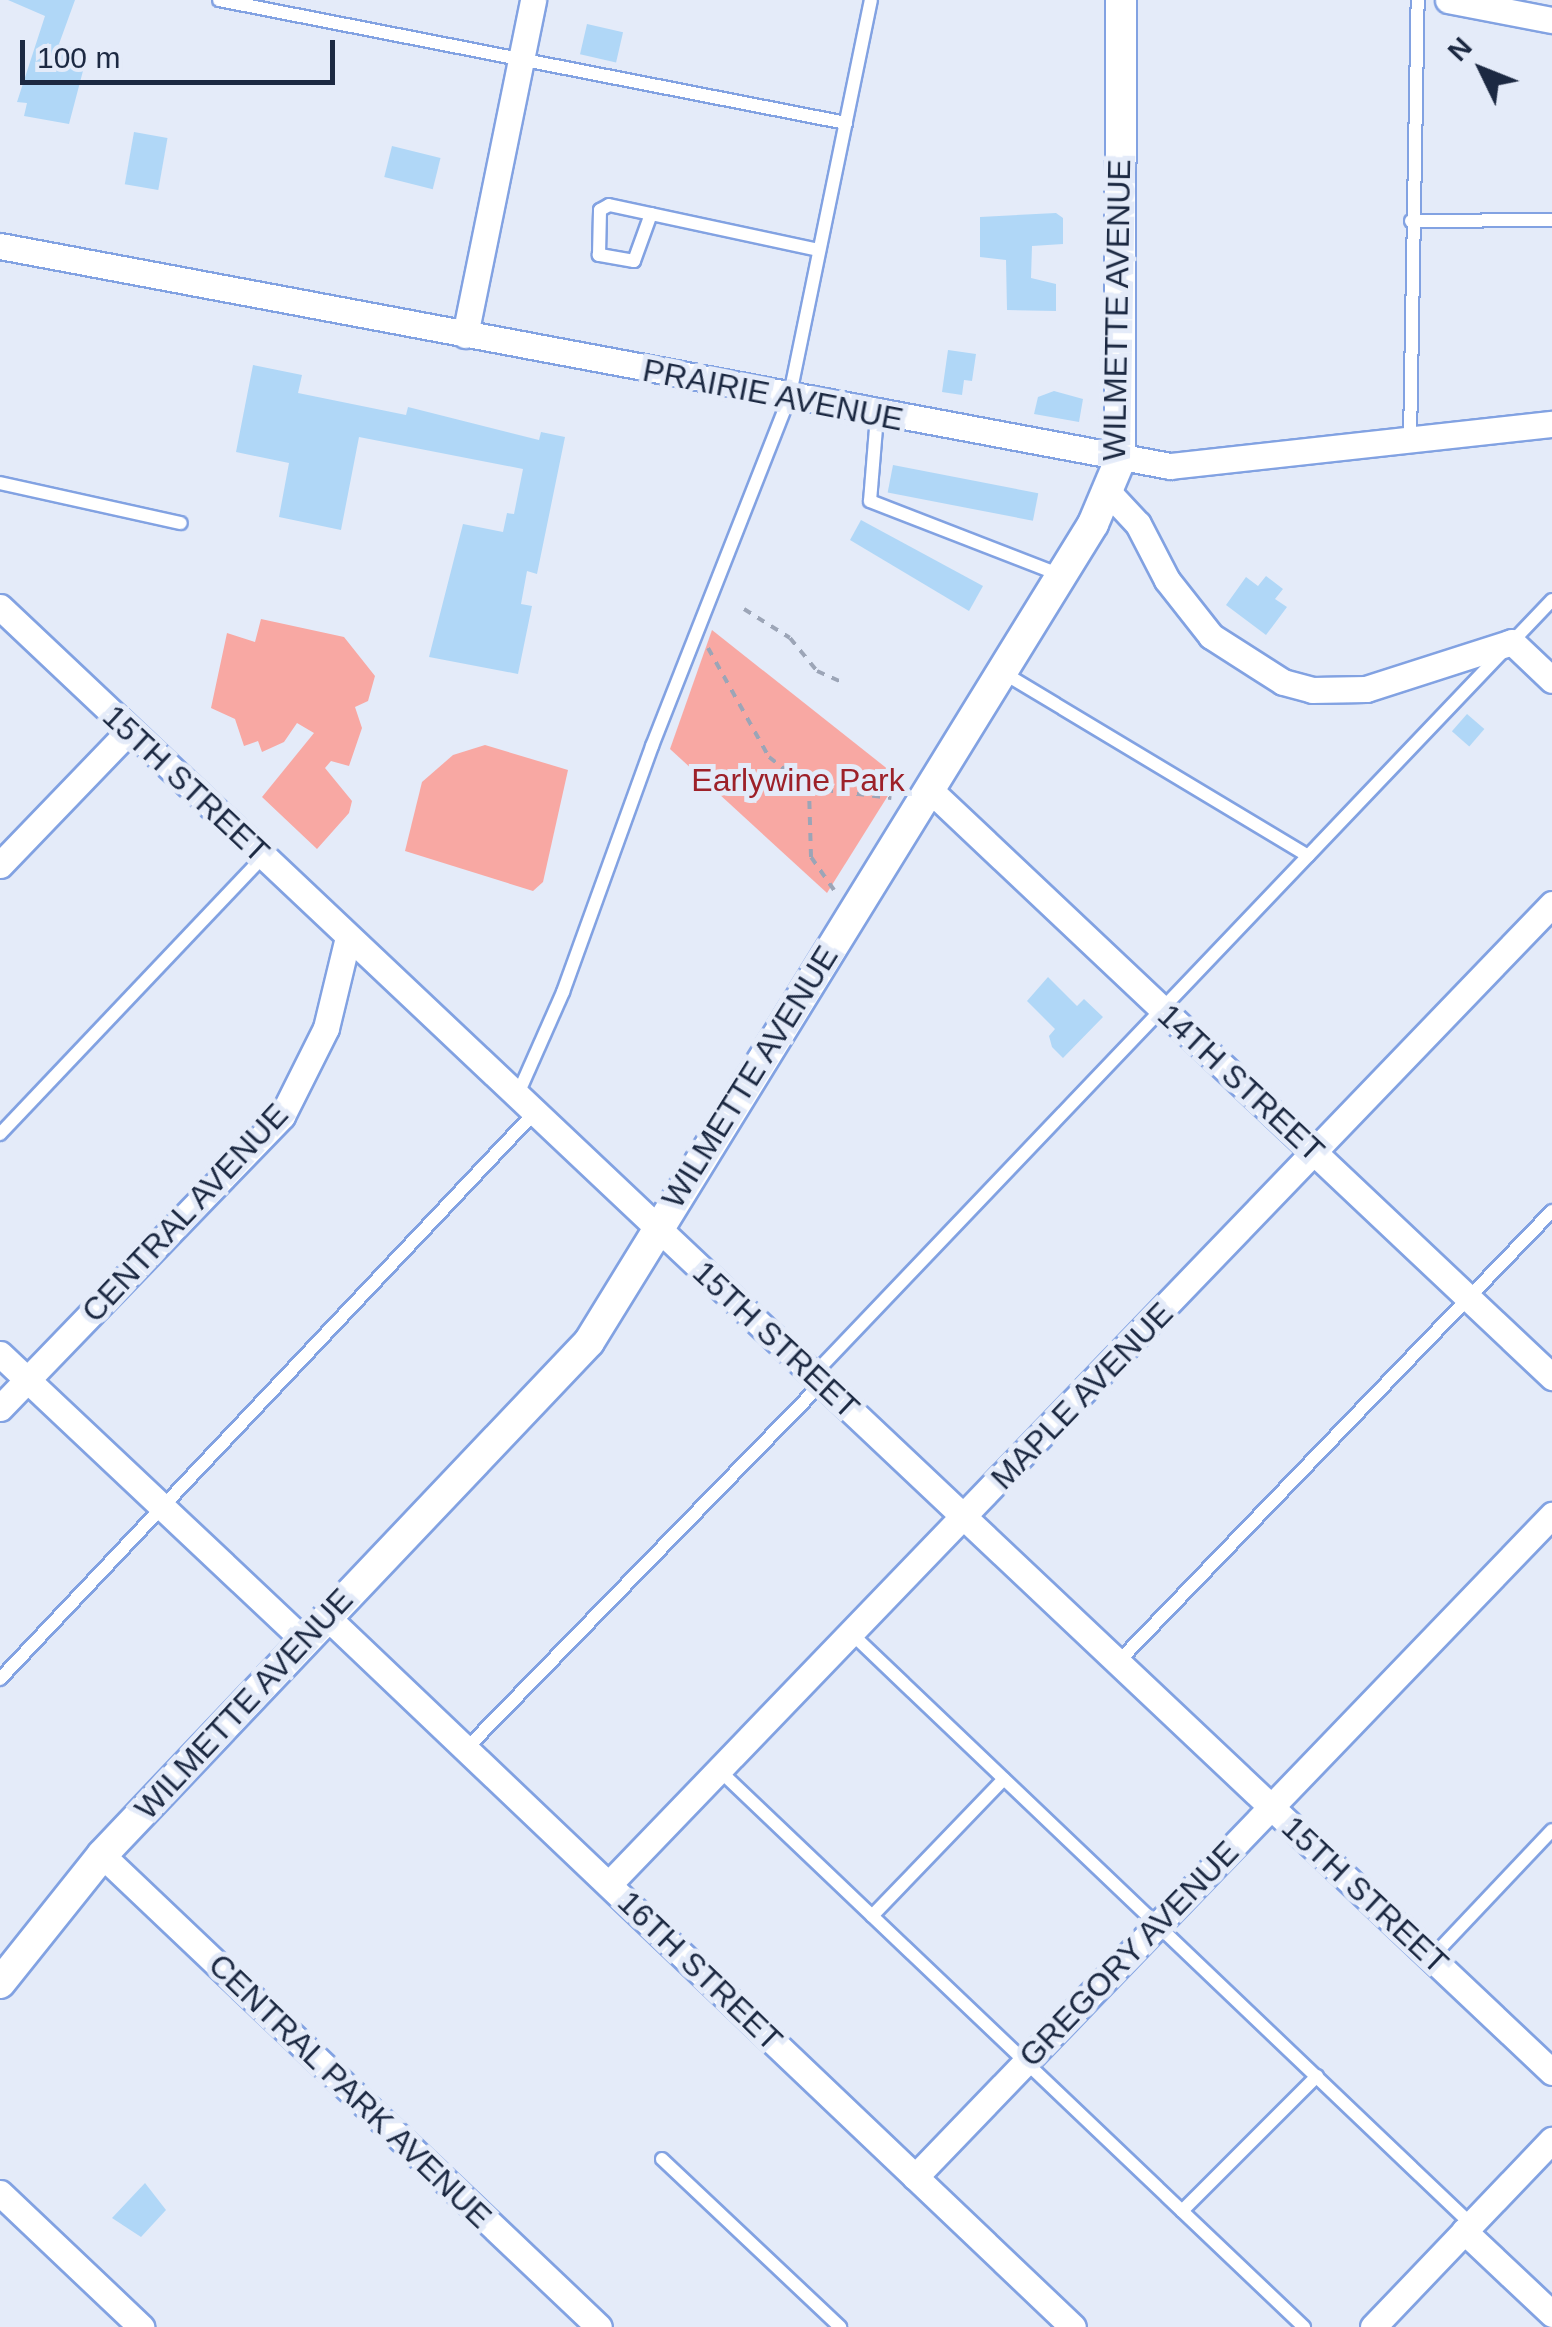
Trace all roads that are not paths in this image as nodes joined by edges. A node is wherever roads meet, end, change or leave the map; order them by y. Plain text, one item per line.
1 (219, 0) edge
2 (533, 0) edge
3 (871, 0) edge
4 (1121, 0) edge
5 (1418, 0) edge
6 (1448, 0) edge
7 (1552, 20) edge
8 (521, 59) junction
9 (846, 123) junction
10 (650, 214) junction
11 (1552, 220) edge
12 (1411, 221) junction
13 (0, 246) edge
14 (819, 250) junction
15 (465, 335) junction
16 (789, 399) junction
17 (877, 416) junction
18 (1552, 424) edge
19 (1410, 440) junction
20 (1120, 460) junction
21 (0, 483) edge
22 (1108, 492) junction
23 (182, 523) dead end
24 (1061, 576) junction
25 (1552, 600) edge
26 (0, 607) edge
27 (1512, 642) junction
28 (1002, 672) junction
29 (1552, 680) edge
30 (129, 731) junction
31 (930, 788) junction
32 (1308, 856) junction
33 (263, 857) junction
34 (0, 865) edge
35 (1552, 904) edge
36 (348, 937) junction
37 (1162, 1008) junction
38 (526, 1104) junction
39 (0, 1134) edge
40 (1314, 1152) junction
41 (1552, 1211) edge
42 (656, 1227) junction
43 (1468, 1297) junction
44 (0, 1354) edge
45 (1552, 1376) edge
46 (818, 1379) junction
47 (28, 1380) junction
48 (0, 1408) edge
49 (165, 1509) junction
50 (1552, 1515) edge
51 (965, 1518) junction
52 (326, 1616) junction
53 (852, 1634) junction
54 (304, 1640) junction
55 (1118, 1662) junction
56 (0, 1680) edge
57 (466, 1749) junction
58 (719, 1770) junction
59 (1004, 1779) junction
60 (1271, 1807) junction
61 (1552, 1830) edge
62 (102, 1855) junction
63 (608, 1884) junction
64 (872, 1916) junction
65 (1158, 1924) junction
66 (1432, 1958) junction
67 (0, 1983) edge
68 (1025, 2062) junction
69 (1552, 2072) edge
70 (1317, 2076) junction
71 (1552, 2140) edge
72 (662, 2159) dead end
73 (915, 2177) junction
74 (0, 2193) edge
75 (1182, 2211) junction
76 (1468, 2228) junction
77 (1552, 2314) edge
78 (141, 2327) edge
79 (599, 2327) edge
80 (840, 2327) edge
81 (1073, 2327) edge
82 (1304, 2327) edge
83 (1373, 2327) edge

1 - 8 lane
2 - 8 street
3 - 9 lane
4 - 20 street, WILMETTE AVENUE
5 - 12 lane
6 - 7 street
8 - 9 lane
8 - 15 street
9 - 14 lane
10 - 10 lane
10 - 14 lane
11 - 12 lane
12 - 19 lane
13 - 15 street, PRAIRIE AVENUE
14 - 16 lane
15 - 16 street, PRAIRIE AVENUE
16 - 17 street, PRAIRIE AVENUE
16 - 38 lane
17 - 20 street, PRAIRIE AVENUE
17 - 24 lane
18 - 19 street, PRAIRIE AVENUE
19 - 20 street, PRAIRIE AVENUE
20 - 22 street, WILMETTE AVENUE
21 - 23 lane
22 - 24 street, WILMETTE AVENUE
22 - 27 street
24 - 28 street, WILMETTE AVENUE
25 - 27 lane
26 - 30 street, 15TH STREET
27 - 29 street
27 - 32 lane
28 - 31 street, WILMETTE AVENUE
28 - 32 lane
30 - 33 street, 15TH STREET
30 - 34 street
31 - 37 street, 14TH STREET
31 - 42 street, WILMETTE AVENUE
32 - 37 lane
33 - 36 street, 15TH STREET
33 - 39 lane
35 - 40 street, MAPLE AVENUE
36 - 38 street, 15TH STREET
36 - 47 street, CENTRAL AVENUE
37 - 40 street, 14TH STREET
37 - 46 lane
38 - 42 street, 15TH STREET
38 - 49 lane
40 - 43 street, 14TH STREET
40 - 51 street, MAPLE AVENUE
41 - 43 lane
42 - 46 street, 15TH STREET
42 - 52 street, WILMETTE AVENUE
43 - 45 street, 14TH STREET
43 - 55 lane
44 - 47 street
46 - 51 street, 15TH STREET
46 - 57 lane
47 - 48 street, CENTRAL AVENUE
47 - 49 street
49 - 54 street
49 - 56 lane
50 - 60 street, GREGORY AVENUE
51 - 53 street, MAPLE AVENUE
51 - 55 street, 15TH STREET
52 - 54 street, WILMETTE AVENUE
52 - 57 street, 16TH STREET
53 - 58 street, MAPLE AVENUE
53 - 59 lane
54 - 62 street, WILMETTE AVENUE
55 - 60 street, 15TH STREET
57 - 63 street, 16TH STREET
58 - 63 street, MAPLE AVENUE
58 - 64 lane
59 - 64 lane
59 - 65 lane
60 - 65 street, GREGORY AVENUE
60 - 66 street, 15TH STREET
61 - 66 lane
62 - 67 street, WILMETTE AVENUE
62 - 79 street, CENTRAL PARK AVENUE
63 - 73 street, 16TH STREET
64 - 68 lane
65 - 68 street, GREGORY AVENUE
65 - 70 lane
66 - 69 street, 15TH STREET
68 - 73 street, GREGORY AVENUE
68 - 75 lane
70 - 75 lane
70 - 76 lane
71 - 76 street
72 - 80 lane
73 - 81 street, 16TH STREET
74 - 78 street
75 - 82 lane
76 - 77 street
76 - 83 street

